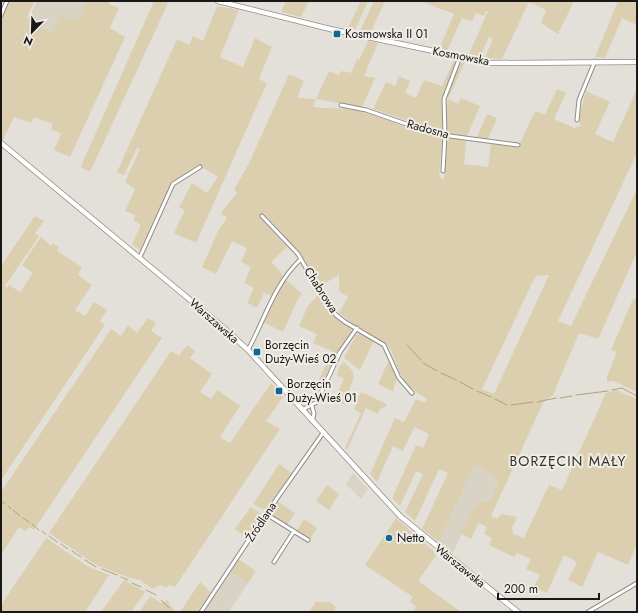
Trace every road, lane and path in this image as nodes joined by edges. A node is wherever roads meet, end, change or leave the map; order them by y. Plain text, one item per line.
1 (7, 1) edge
2 (218, 1) edge
3 (1, 15) edge
4 (460, 57) junction
5 (595, 61) junction
6 (637, 62) edge
7 (341, 105) dead end
8 (577, 120) dead end
9 (445, 135) junction
10 (1, 143) edge
11 (518, 145) dead end
12 (200, 167) dead end
13 (443, 171) dead end
14 (262, 216) dead end
15 (140, 257) junction
16 (301, 259) junction
17 (356, 328) junction
18 (248, 350) junction
19 (412, 393) dead end
20 (312, 406) junction
21 (302, 410) junction
22 (312, 421) junction
23 (323, 433) junction
24 (266, 514) junction
25 (294, 532) junction
26 (308, 540) dead end
27 (274, 562) dead end
28 (637, 583) edge
29 (201, 612) edge
30 (518, 612) edge
31 (588, 612) edge

1 - 3 street
2 - 4 main road, Kosmowska
4 - 5 main road, Kosmowska
4 - 9 street
5 - 6 main road, Kosmowska
5 - 8 street
7 - 9 street, Radosna
9 - 11 street, Radosna
9 - 13 street
10 - 15 main road, Warszawska
12 - 15 street
14 - 16 street, Chabrowa
15 - 18 main road, Warszawska
16 - 17 street, Chabrowa
16 - 18 street
17 - 19 street, Chabrowa
17 - 20 street
18 - 21 main road, Warszawska
20 - 21 street
20 - 22 street
21 - 22 main road, Warszawska
22 - 23 main road, Warszawska
23 - 24 street, Źródlana
23 - 30 main road, Warszawska
24 - 25 street
24 - 29 street, Źródlana
25 - 26 street
25 - 27 street
28 - 31 street

